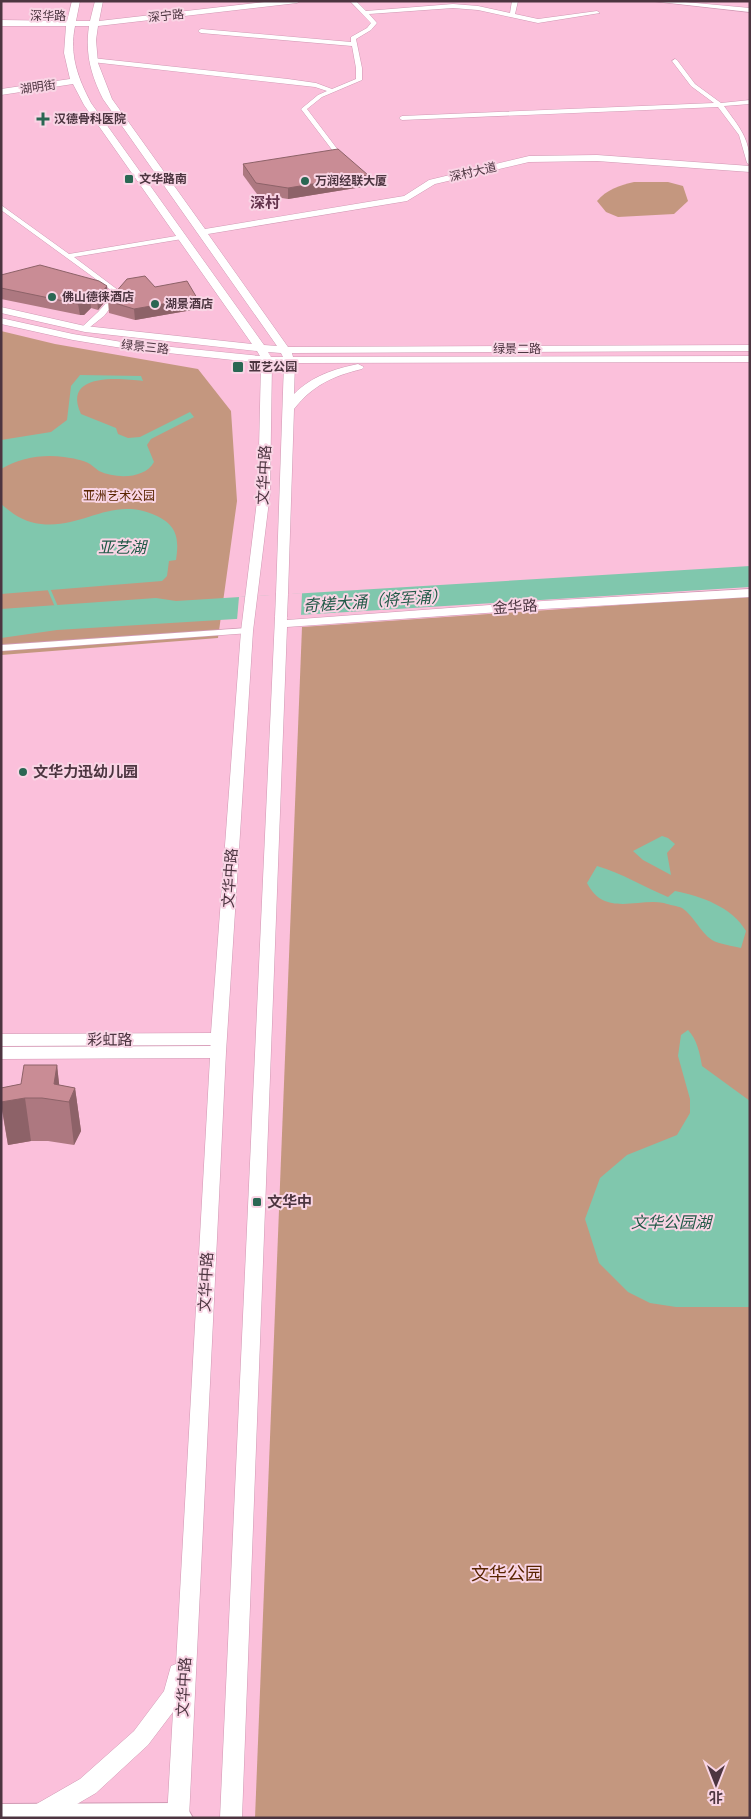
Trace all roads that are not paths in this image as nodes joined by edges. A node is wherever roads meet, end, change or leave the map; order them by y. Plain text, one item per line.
1 (76, 1) edge
2 (99, 1) edge
3 (235, 1) edge
4 (297, 1) edge
5 (353, 1) edge
6 (515, 1) edge
7 (654, 1) edge
8 (750, 10) edge
9 (363, 13) junction
10 (597, 13) dead end
11 (512, 15) junction
12 (1, 16) edge
13 (72, 20) junction
14 (95, 20) junction
15 (1, 24) edge
16 (201, 31) dead end
17 (354, 44) junction
18 (92, 60) junction
19 (675, 61) dead end
20 (74, 81) junction
21 (332, 91) junction
22 (1, 92) edge
23 (750, 102) edge
24 (720, 105) junction
25 (402, 118) dead end
26 (335, 150) edge
27 (750, 163) edge
28 (750, 169) edge
29 (1, 207) edge
30 (203, 232) junction
31 (182, 237) junction
32 (68, 256) junction
33 (1, 310) edge
34 (1, 321) edge
35 (85, 329) junction
36 (261, 348) junction
37 (750, 348) edge
38 (285, 350) junction
39 (750, 359) edge
40 (267, 360) junction
41 (290, 361) junction
42 (413, 361) junction
43 (289, 408) junction
44 (750, 592) edge
45 (281, 621) junction
46 (248, 625) junction
47 (1, 648) edge
48 (1, 1040) edge
49 (218, 1046) junction
50 (1, 1053) edge
51 (186, 1640) junction
52 (1, 1815) edge
53 (38, 1815) junction
54 (144, 1816) edge
55 (179, 1817) edge
56 (231, 1818) edge

1 - 13 main road, 文华中路
2 - 14 main road, 文华中路
3 - 14 main road, 深宁路
4 - 14 main road, 深宁路
5 - 9 street
6 - 11 street
7 - 8 street
9 - 11 street
9 - 17 street
10 - 11 street
12 - 13 main road, 深华路
13 - 14 main road
13 - 15 main road, 深华路
13 - 20 main road, 文华中路
14 - 18 main road, 文华中路
16 - 17 street
17 - 21 street
18 - 21 street
18 - 30 main road, 文华中路
19 - 24 street
20 - 22 main road, 湖明街
20 - 31 main road, 文华中路
21 - 26 street
23 - 24 street
24 - 25 street
24 - 27 street
28 - 30 main road, 深村大道
29 - 32 street
30 - 38 main road, 文华中路
31 - 32 street
31 - 36 main road, 文华中路
32 - 35 street
33 - 35 main road, 绿景三路
34 - 40 main road, 绿景三路
35 - 36 main road, 绿景三路
36 - 38 main road, 绿景三路
36 - 40 main road, 文华中路
37 - 38 main road, 绿景二路
38 - 41 main road, 文华中路
39 - 42 main road, 绿景二路
40 - 41 main road, 绿景三路
40 - 46 main road, 文华中路
41 - 42 main road, 绿景二路
41 - 43 main road, 文华中路
42 - 43 main road
43 - 45 main road, 文华中路, bridge
44 - 45 main road, 金华路
45 - 56 main road, 文华中路
46 - 47 street
46 - 49 main road, 文华中路
48 - 49 main road, 彩虹路
49 - 50 main road, 彩虹路
49 - 51 main road, 文华中路
51 - 53 main road
51 - 55 main road, 文华中路
52 - 53 main road
53 - 54 main road
54 - 55 main road

